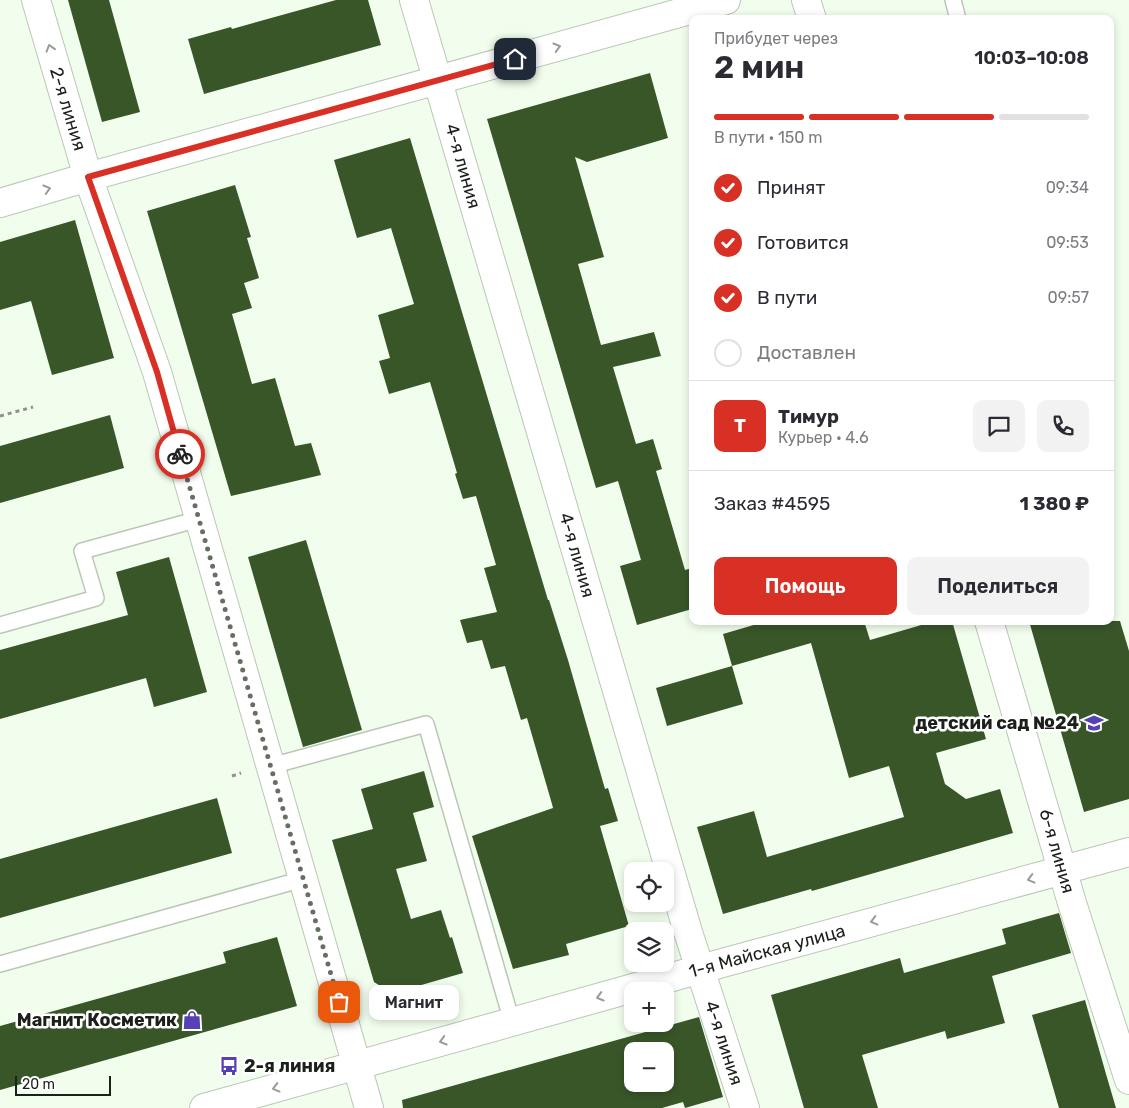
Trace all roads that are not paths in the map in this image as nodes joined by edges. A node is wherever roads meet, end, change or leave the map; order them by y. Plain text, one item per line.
1 (36, 0) edge
2 (414, 0) edge
3 (726, 0) edge
4 (806, 0) edge
5 (953, 0) edge
6 (811, 15) edge
7 (957, 15) edge
8 (438, 80) junction
9 (88, 177) junction
10 (0, 203) edge
11 (199, 519) junction
12 (0, 625) edge
13 (990, 625) edge
14 (271, 766) junction
15 (1129, 852) edge
16 (1063, 870) junction
17 (303, 879) junction
18 (0, 964) edge
19 (700, 969) junction
20 (512, 1022) junction
21 (357, 1066) junction
22 (1129, 1080) edge
23 (204, 1108) edge
24 (369, 1108) edge
25 (745, 1108) edge

9 -> 1 street, 2-я линия
2 - 8 street, 4-я линия
8 -> 3 street
4 - 6 street
5 - 7 lane
8 - 9 street
8 - 19 street, 4-я линия
10 -> 9 street
9 - 11 street, 2-я линия
11 - 12 lane
11 - 14 street, 2-я линия
13 - 16 street, 6-я линия
14 - 17 street, 2-я линия
14 - 20 lane
15 - 16 street, 1-я Майская улица
16 -> 19 street, 1-я Майская улица
16 - 22 street, 6-я линия
17 - 18 lane
17 - 21 street, 2-я линия
19 -> 20 street, 1-я Майская улица
19 - 25 street, 4-я линия
20 -> 21 street, 1-я Майская улица
21 -> 23 street, 1-я Майская улица
21 - 24 street, 2-я линия

